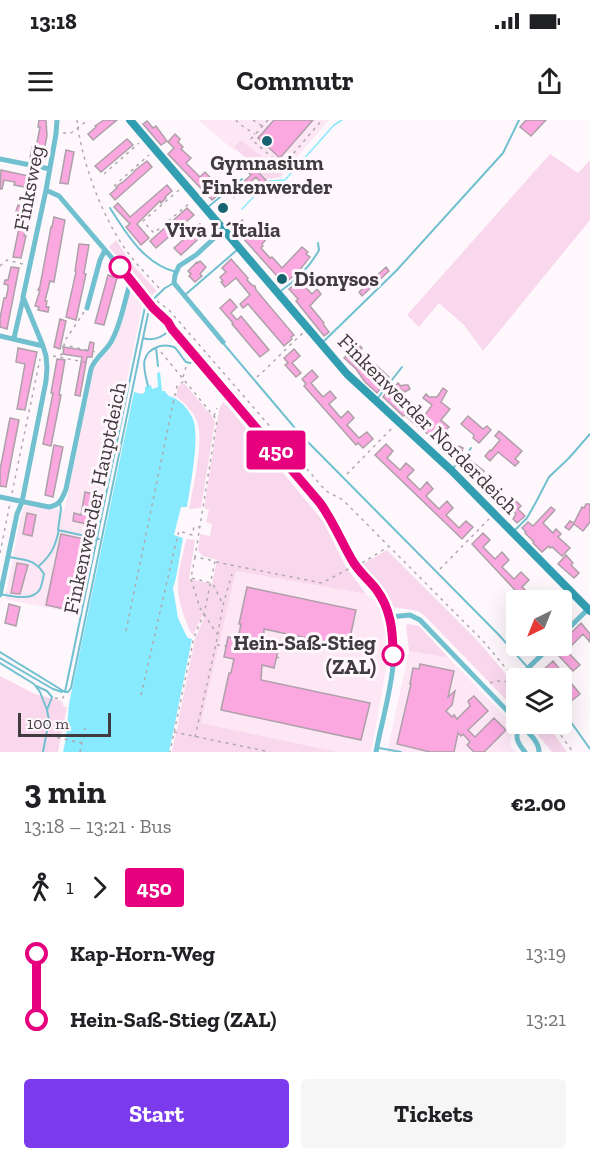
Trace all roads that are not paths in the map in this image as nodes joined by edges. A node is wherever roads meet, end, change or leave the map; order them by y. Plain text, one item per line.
1 (57, 120) edge
2 (130, 120) edge
3 (519, 120) edge
4 (0, 159) edge
5 (50, 169) junction
6 (242, 179) dead end
7 (46, 190) junction
8 (110, 208) dead end
9 (206, 209) junction
10 (224, 229) junction
11 (318, 243) dead end
12 (240, 247) junction
13 (105, 250) junction
14 (176, 272) junction
15 (132, 281) junction
16 (174, 283) junction
17 (279, 292) junction
18 (185, 295) junction
19 (23, 297) junction
20 (151, 305) junction
21 (87, 308) road end
22 (172, 329) junction
23 (0, 336) edge
24 (14, 338) junction
25 (142, 339) junction
26 (223, 342) joint
27 (321, 344) junction
28 (43, 346) junction
29 (156, 348) junction
30 (197, 358) junction
31 (158, 366) road end
32 (402, 367) dead end
33 (148, 386) dead end
34 (375, 401) junction
35 (590, 434) edge
36 (471, 448) dead end
37 (451, 470) junction
38 (0, 497) edge
39 (22, 502) junction
40 (60, 502) junction
41 (59, 530) junction
42 (513, 533) junction
43 (98, 538) junction
44 (102, 539) junction
45 (8, 557) junction
46 (39, 566) junction
47 (0, 594) edge
48 (589, 610) edge
49 (390, 617) junction
50 (572, 626) edge
51 (0, 652) edge
52 (541, 656) edge
53 (0, 658) edge
54 (0, 663) edge
55 (528, 668) joint
56 (34, 684) junction
57 (64, 692) junction
58 (506, 709) edge
59 (47, 710) junction
60 (572, 724) edge
61 (516, 734) edge
62 (529, 734) edge
63 (590, 749) edge
64 (376, 750) edge
65 (43, 752) edge
66 (401, 752) edge
67 (525, 752) edge
68 (539, 752) edge

1 - 5 street, Finksweg
2 - 9 street, Finkenwerder Norderdeich
3 - 27 lane
4 - 5 street
5 - 7 street, Finksweg
6 - 9 lane
7 - 13 street
7 - 19 street, Finksweg
8 - 14 lane
9 - 10 street, Finkenwerder Norderdeich
10 - 12 street, Finkenwerder Norderdeich
10 - 14 street
11 - 17 lane
12 - 17 street, Finkenwerder Norderdeich
12 - 18 lane
13 - 15 street
13 - 21 street
14 - 16 street
15 - 20 street
15 - 40 street
16 - 18 street
16 - 20 lane
17 - 27 street, Finkenwerder Norderdeich
18 - 26 street
19 - 24 street, Finksweg
19 - 28 street
20 - 22 street
20 - 25 lane, Finkenwerder Hauptdeich
20 - 43 lane
22 - 25 lane
22 - 30 street
23 - 24 street
24 - 28 street
25 - 44 lane, Finkenwerder Hauptdeich
26 - 55 lane
27 - 34 street, Finkenwerder Norderdeich
28 - 39 street
29 - 30 lane
29 - 31 lane
29 - 33 lane
30 - 49 street
32 - 34 lane
34 - 37 street, Finkenwerder Norderdeich
35 - 42 lane
36 - 37 lane
37 - 42 street, Finkenwerder Norderdeich
38 - 39 street
39 - 40 street
39 - 45 street
40 - 41 lane
41 - 43 lane
41 - 46 lane
42 - 48 street, Finkenwerder Norderdeich
43 - 44 lane
43 - 57 lane
44 - 57 lane, Finkenwerder Hauptdeich
45 - 46 lane
45 - 47 street
46 - 47 lane
48 - 50 street
49 - 58 street
49 - 64 street
51 - 57 lane
52 - 55 street
53 - 57 lane
54 - 56 lane
56 - 59 lane
56 - 59 lane
59 - 65 lane
60 - 63 lane
61 - 67 street
62 - 68 street
64 - 66 lane

